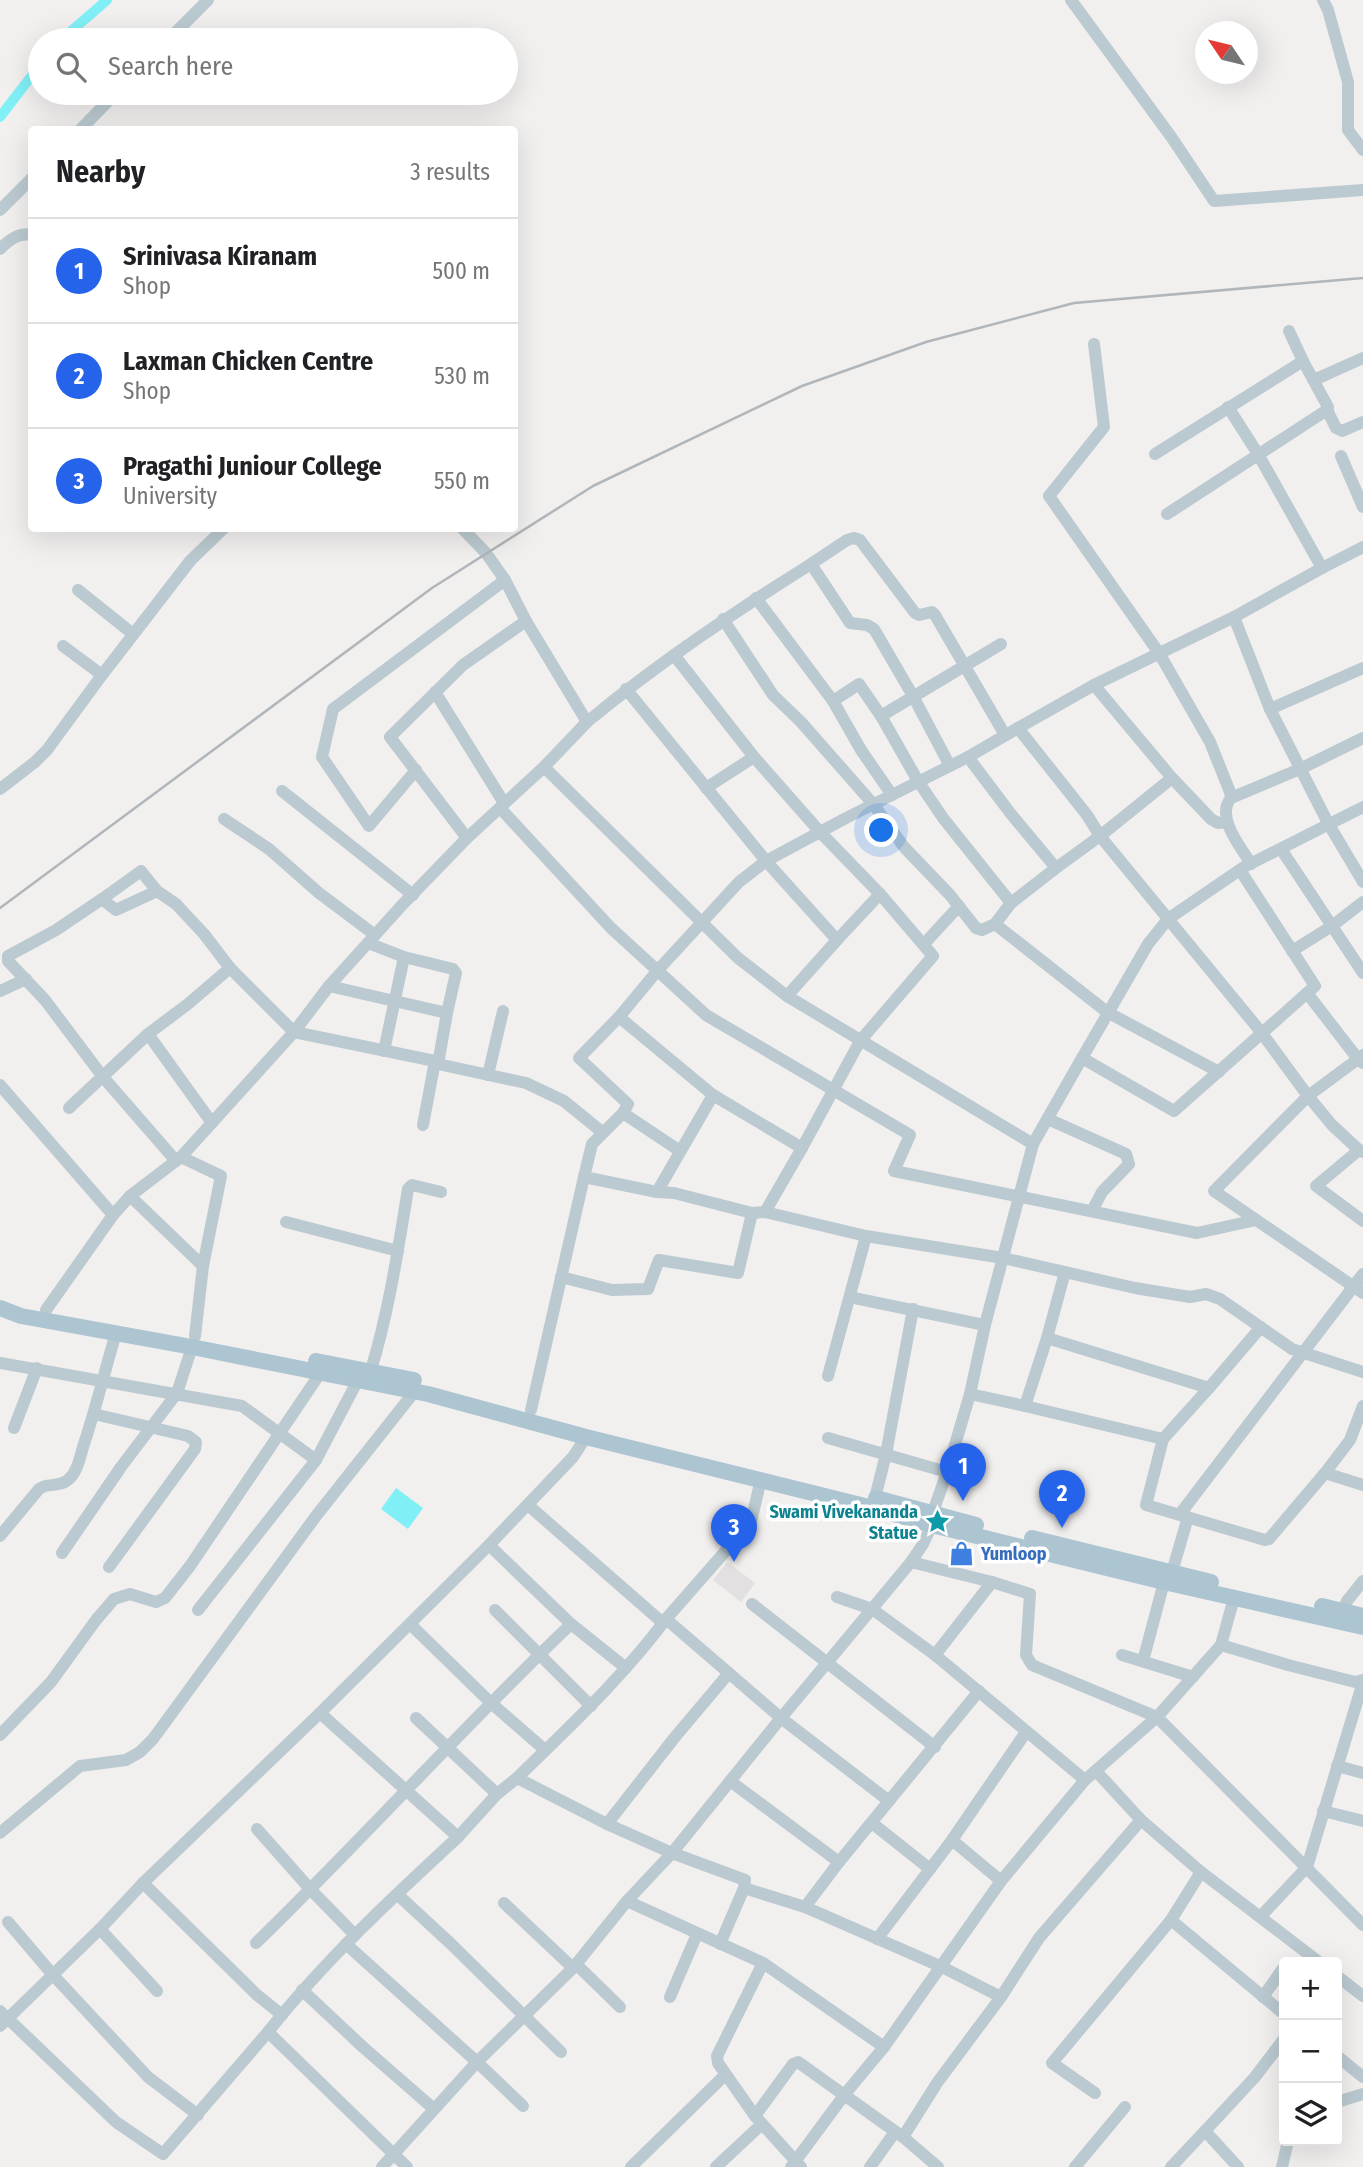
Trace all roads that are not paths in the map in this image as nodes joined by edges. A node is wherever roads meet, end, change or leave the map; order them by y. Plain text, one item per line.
1 (208, 0) edge
2 (1070, 0) edge
3 (1323, 0) edge
4 (180, 28) edge
5 (104, 105) edge
6 (84, 126) edge
7 (1363, 150) edge
8 (28, 182) edge
9 (1363, 190) edge
10 (0, 210) edge
11 (28, 233) edge
12 (0, 249) edge
13 (1289, 331) dead end
14 (1094, 344) dead end
15 (1363, 358) edge
16 (1303, 361) junction
17 (1314, 380) junction
18 (1228, 407) junction
19 (1327, 410) junction
20 (1363, 422) edge
21 (1156, 454) dead end
22 (1258, 454) junction
23 (1341, 456) dead end
24 (1363, 507) edge
25 (1167, 514) dead end
26 (220, 532) edge
27 (466, 532) edge
28 (1363, 547) edge
29 (811, 564) junction
30 (1322, 568) junction
31 (505, 580) junction
32 (78, 590) dead end
33 (756, 598) junction
34 (1234, 617) junction
35 (723, 619) junction
36 (526, 621) junction
37 (133, 634) junction
38 (1001, 644) dead end
39 (63, 646) dead end
40 (674, 655) junction
41 (1151, 657) junction
42 (965, 665) junction
43 (1363, 668) edge
44 (102, 675) junction
45 (1094, 685) junction
46 (626, 690) junction
47 (435, 692) junction
48 (913, 696) junction
49 (833, 701) junction
50 (1270, 709) junction
51 (881, 716) junction
52 (587, 722) junction
53 (1018, 728) junction
54 (1005, 735) junction
55 (1363, 738) edge
56 (754, 757) junction
57 (968, 757) junction
58 (950, 766) junction
59 (544, 767) junction
60 (1300, 769) junction
61 (415, 770) junction
62 (1172, 778) junction
63 (918, 781) junction
64 (706, 788) junction
65 (0, 789) edge
66 (282, 791) dead end
67 (892, 795) junction
68 (1231, 798) junction
69 (874, 805) junction
70 (502, 806) junction
71 (1363, 807) edge
72 (224, 819) dead end
73 (1222, 823) junction
74 (1328, 823) junction
75 (820, 832) junction
76 (1100, 836) junction
77 (467, 838) junction
78 (1281, 849) junction
79 (766, 862) junction
80 (1245, 867) junction
81 (1056, 868) junction
82 (1363, 882) edge
83 (157, 891) junction
84 (880, 894) junction
85 (413, 895) junction
86 (102, 899) junction
87 (1363, 902) edge
88 (1011, 903) junction
89 (959, 906) junction
90 (1168, 919) junction
91 (702, 923) junction
92 (995, 925) junction
93 (1332, 926) junction
94 (371, 939) junction
95 (837, 940) junction
96 (924, 944) junction
97 (1292, 951) junction
98 (404, 957) junction
99 (230, 968) junction
100 (658, 970) junction
101 (1363, 973) edge
102 (26, 979) junction
103 (329, 986) junction
104 (0, 991) edge
105 (1307, 993) junction
106 (787, 996) junction
107 (395, 1001) junction
108 (503, 1012) dead end
109 (1107, 1012) junction
110 (447, 1013) junction
111 (619, 1017) junction
112 (294, 1032) junction
113 (1261, 1032) junction
114 (148, 1034) junction
115 (860, 1041) junction
116 (384, 1051) junction
117 (1082, 1058) junction
118 (1361, 1059) edge
119 (1219, 1072) junction
120 (488, 1075) junction
121 (103, 1077) junction
122 (0, 1085) edge
123 (832, 1089) junction
124 (713, 1095) junction
125 (1308, 1096) junction
126 (69, 1108) dead end
127 (623, 1113) junction
128 (1048, 1119) junction
129 (212, 1123) junction
130 (423, 1125) dead end
131 (602, 1132) junction
132 (1033, 1144) junction
133 (802, 1148) junction
134 (680, 1151) junction
135 (1361, 1151) edge
136 (178, 1159) junction
137 (584, 1177) junction
138 (441, 1192) dead end
139 (657, 1192) junction
140 (130, 1196) junction
141 (1019, 1196) junction
142 (1092, 1211) junction
143 (758, 1213) junction
144 (113, 1215) junction
145 (1256, 1220) junction
146 (1363, 1221) edge
147 (286, 1222) dead end
148 (866, 1236) junction
149 (398, 1251) junction
150 (1003, 1258) junction
151 (203, 1266) junction
152 (1065, 1272) junction
153 (1363, 1274) edge
154 (561, 1277) junction
155 (1358, 1291) edge
156 (850, 1297) junction
157 (4, 1309) edge
158 (913, 1309) junction
159 (46, 1310) junction
160 (985, 1325) junction
161 (1261, 1327) junction
162 (116, 1333) junction
163 (1046, 1338) junction
164 (194, 1342) junction
165 (1304, 1353) junction
166 (0, 1363) edge
167 (37, 1368) junction
168 (321, 1372) junction
169 (1363, 1372) edge
170 (365, 1375) junction
171 (828, 1376) dead end
172 (102, 1381) junction
173 (1209, 1388) junction
174 (415, 1391) junction
175 (177, 1393) junction
176 (971, 1394) junction
177 (1025, 1406) junction
178 (1363, 1406) edge
179 (531, 1410) junction
180 (94, 1414) junction
181 (152, 1426) junction
182 (13, 1428) dead end
183 (280, 1432) junction
184 (586, 1437) junction
185 (828, 1438) dead end
186 (1163, 1439) junction
187 (1357, 1442) edge
188 (886, 1454) junction
189 (316, 1460) junction
190 (947, 1472) junction
191 (1325, 1473) junction
192 (761, 1479) junction
193 (1363, 1485) edge
194 (875, 1498) junction
195 (528, 1504) junction
196 (1184, 1516) junction
197 (932, 1518) junction
198 (0, 1536) edge
199 (489, 1545) junction
200 (62, 1553) dead end
201 (911, 1562) junction
202 (109, 1567) dead end
203 (1168, 1577) junction
204 (1363, 1581) edge
205 (992, 1582) junction
206 (837, 1597) dead end
207 (1234, 1598) junction
208 (752, 1604) dead end
209 (872, 1609) junction
210 (198, 1610) dead end
211 (495, 1610) dead end
212 (1343, 1610) junction
213 (1363, 1616) edge
214 (665, 1621) junction
215 (410, 1624) junction
216 (570, 1624) junction
217 (1363, 1627) edge
218 (1221, 1645) junction
219 (540, 1653) junction
220 (935, 1655) junction
221 (1122, 1655) dead end
222 (1143, 1661) junction
223 (827, 1662) junction
224 (626, 1668) junction
225 (729, 1673) junction
226 (1193, 1677) junction
227 (1363, 1681) edge
228 (979, 1691) junction
229 (490, 1702) junction
230 (591, 1706) junction
231 (320, 1713) junction
232 (1157, 1717) junction
233 (416, 1718) dead end
234 (781, 1718) junction
235 (1357, 1719) edge
236 (1026, 1732) junction
237 (0, 1735) edge
238 (934, 1747) junction
239 (447, 1749) junction
240 (545, 1750) junction
241 (1336, 1766) junction
242 (1096, 1771) junction
243 (1363, 1773) edge
244 (517, 1778) junction
245 (1085, 1780) junction
246 (730, 1781) junction
247 (405, 1790) junction
248 (497, 1794) junction
249 (889, 1801) junction
250 (1323, 1811) junction
251 (1141, 1819) junction
252 (1363, 1821) edge
253 (872, 1823) junction
254 (607, 1824) junction
255 (257, 1829) dead end
256 (0, 1833) edge
257 (458, 1837) junction
258 (952, 1840) junction
259 (672, 1853) junction
260 (839, 1862) junction
261 (1307, 1867) junction
262 (930, 1869) junction
263 (1200, 1871) junction
264 (1001, 1881) junction
265 (143, 1883) junction
266 (744, 1888) junction
267 (311, 1890) junction
268 (397, 1894) junction
269 (627, 1901) junction
270 (504, 1903) dead end
271 (805, 1907) junction
272 (1261, 1916) junction
273 (1171, 1920) junction
274 (8, 1922) dead end
275 (1363, 1925) edge
276 (100, 1929) junction
277 (697, 1934) junction
278 (351, 1939) junction
279 (877, 1940) junction
280 (256, 1943) dead end
281 (720, 1944) junction
282 (1299, 1947) junction
283 (1292, 1957) edge
284 (1312, 1957) edge
285 (763, 1963) junction
286 (574, 1966) junction
287 (942, 1967) junction
288 (1279, 1974) edge
289 (53, 1975) junction
290 (1342, 1980) edge
291 (302, 1990) junction
292 (157, 1991) dead end
293 (1363, 1996) edge
294 (670, 1997) dead end
295 (1001, 1997) junction
296 (1263, 1997) junction
297 (620, 2007) dead end
298 (1279, 2010) edge
299 (282, 2015) junction
300 (524, 2016) junction
301 (3, 2019) edge
302 (268, 2032) junction
303 (1279, 2046) edge
304 (884, 2047) junction
305 (561, 2052) dead end
306 (1342, 2060) edge
307 (477, 2062) junction
308 (725, 2075) junction
309 (1363, 2077) edge
310 (845, 2094) junction
311 (1095, 2094) dead end
312 (1363, 2094) edge
313 (1342, 2100) edge
314 (523, 2106) dead end
315 (1125, 2108) dead end
316 (434, 2109) junction
317 (198, 2115) junction
318 (758, 2120) junction
319 (1205, 2131) junction
320 (899, 2135) junction
321 (1287, 2146) edge
322 (394, 2155) junction
323 (796, 2165) edge
324 (1175, 2165) edge
325 (382, 2167) edge
326 (407, 2167) edge
327 (631, 2167) edge
328 (716, 2167) edge
329 (870, 2167) edge
330 (938, 2167) edge
331 (1075, 2167) edge
332 (1238, 2167) edge
333 (1282, 2167) edge

1 - 4 street
2 - 9 street
3 - 7 street
5 - 6 street
8 - 10 street
11 - 12 street
13 - 16 street
14 - 41 street
15 - 17 street
16 - 17 street
16 - 18 street
17 - 19 street
18 - 21 street
18 - 22 street
19 - 20 street
19 - 22 street
22 - 25 street
22 - 30 street
23 - 24 street
26 - 37 street
27 - 31 street
28 - 30 street
29 - 33 street
29 - 42 street
29 - 48 street
30 - 34 street
31 - 36 street
31 - 61 street
32 - 37 street
33 - 35 street
33 - 49 street
34 - 41 street
34 - 50 street
35 - 40 street
35 - 69 street
36 - 47 street
36 - 52 street
37 - 44 street
38 - 42 street
39 - 44 street
40 - 46 street
40 - 56 street
41 - 45 street
41 - 68 street
42 - 48 street
42 - 54 street
43 - 50 street
44 - 65 street
45 - 53 street
45 - 62 street
46 - 52 street
46 - 64 street
47 - 61 street
47 - 70 street
48 - 51 street
48 - 58 street
49 - 51 street
49 - 67 street
50 - 60 street
51 - 63 street
52 - 59 street
53 - 54 street
53 - 76 street
54 - 57 street
55 - 60 street
56 - 64 street
56 - 75 street
57 - 58 street
57 - 81 street
58 - 63 street
59 - 70 street
59 - 91 street
60 - 68 street
60 - 74 street
61 - 77 street
62 - 73 street
62 - 76 street
63 - 67 street
63 - 88 street
64 - 79 street
66 - 85 street
67 - 69 street
68 - 73 street
69 - 75 street
69 - 89 street
70 - 77 street
70 - 100 street
71 - 74 street
72 - 94 street
73 - 80 street
74 - 78 street
74 - 82 street
75 - 79 street
75 - 84 street
76 - 81 street
76 - 90 street
77 - 85 street
78 - 80 street
78 - 93 street
79 - 91 street
79 - 95 street
80 - 90 street
80 - 97 street
81 - 88 street
83 - 86 street
83 - 86 street
83 - 99 street
84 - 95 street
84 - 96 street
85 - 94 street
86 - 102 street
87 - 93 street
88 - 92 street
89 - 92 street
89 - 96 street
90 - 109 street
90 - 113 street
91 - 100 street
91 - 106 street
92 - 109 street
93 - 97 street
93 - 101 street
94 - 98 street
94 - 103 street
95 - 106 street
96 - 115 street
97 - 105 street
98 - 107 street
98 - 110 street
99 - 112 street
99 - 114 street
100 - 111 street
100 - 123 street
102 - 104 street
102 - 121 street
103 - 107 street
103 - 112 street
105 - 113 street
105 - 118 street
106 - 115 street
107 - 110 street
107 - 116 street
108 - 120 street
109 - 117 street
109 - 119 street
110 - 120 street
111 - 124 street
111 - 127 street
112 - 116 street
112 - 129 street
113 - 119 street
113 - 125 street
114 - 121 street
114 - 129 street
115 - 123 street
115 - 132 street
116 - 130 street
117 - 119 street
117 - 128 street
118 - 125 street
120 - 131 street
121 - 126 street
121 - 136 street
122 - 144 street
123 - 133 street
123 - 141 street
124 - 133 street
124 - 134 street
125 - 135 street
125 - 145 street
127 - 131 street
127 - 134 street
128 - 132 street
128 - 142 street
129 - 136 street
131 - 137 street
132 - 141 street
133 - 143 street
134 - 139 street
135 - 146 street
136 - 140 street
136 - 151 street
137 - 139 street
137 - 154 street
138 - 149 street
139 - 143 street
140 - 144 street
140 - 151 street
141 - 142 street
141 - 150 street
142 - 145 street
143 - 148 street
143 - 154 street
144 - 159 street
145 - 155 street
147 - 149 street
148 - 150 street
148 - 156 street
149 - 170 street
150 - 152 street
150 - 160 street
151 - 164 street
152 - 161 street
152 - 163 street
153 - 155 street
154 - 179 street
155 - 165 street
156 - 158 street
156 - 171 street
157 - 159 main road
157 - 162 main road
158 - 160 street
158 - 188 street
159 - 164 main road
160 - 176 street
161 - 165 street
161 - 173 street
162 - 164 main road
162 - 172 street
163 - 173 street
163 - 177 street
164 - 168 main road
164 - 170 main road
164 - 175 street
165 - 169 street
165 - 196 street
166 - 167 street
167 - 172 street
167 - 182 street
168 - 170 main road
168 - 183 street
170 - 174 main road
170 - 179 main road
170 - 189 street
172 - 175 street
172 - 180 street
173 - 186 street
174 - 184 main road
174 - 256 street
175 - 181 street
175 - 183 street
176 - 177 street
176 - 190 street
177 - 186 street
178 - 187 street
179 - 194 main road
180 - 181 street
180 - 198 street
181 - 200 street
181 - 202 street
183 - 189 street
183 - 237 street
184 - 192 main road
184 - 195 street
185 - 188 street
186 - 196 street
187 - 191 street
188 - 190 street
188 - 194 street
189 - 210 street
190 - 197 street
191 - 193 street
191 - 196 street
192 - 197 main road
192 - 214 street
194 - 197 main road
195 - 199 street
195 - 214 street
196 - 203 street
197 - 201 street
197 - 203 main road
199 - 215 street
199 - 216 street
201 - 205 street
201 - 209 street
203 - 207 main road
203 - 212 main road
203 - 222 street
204 - 212 street
205 - 220 street
205 - 232 street
206 - 209 street
207 - 217 main road
207 - 218 street
208 - 223 street
209 - 220 street
209 - 223 street
211 - 219 street
212 - 213 main road
214 - 224 street
214 - 225 street
215 - 229 street
215 - 231 street
216 - 219 street
216 - 224 street
218 - 226 street
218 - 227 street
219 - 229 street
219 - 230 street
220 - 228 street
221 - 222 street
222 - 226 street
223 - 234 street
223 - 238 street
224 - 230 street
225 - 234 street
225 - 254 street
226 - 232 street
227 - 235 street
228 - 236 street
228 - 238 street
229 - 239 street
229 - 240 street
230 - 240 street
231 - 247 street
231 - 265 street
232 - 242 street
232 - 261 street
233 - 239 street
234 - 246 street
234 - 249 street
235 - 241 street
236 - 245 street
236 - 258 street
238 - 249 street
239 - 247 street
239 - 248 street
240 - 244 street
241 - 243 street
241 - 250 street
242 - 245 street
242 - 251 street
244 - 248 street
244 - 254 street
245 - 264 street
246 - 259 street
246 - 260 street
247 - 257 street
247 - 267 street
248 - 257 street
249 - 253 street
250 - 252 street
250 - 261 street
251 - 263 street
251 - 295 street
253 - 260 street
253 - 262 street
254 - 259 street
255 - 267 street
257 - 268 street
258 - 262 street
258 - 264 street
259 - 266 street
259 - 269 street
260 - 271 street
261 - 272 street
261 - 275 street
262 - 279 street
263 - 272 street
263 - 273 street
264 - 287 street
265 - 276 street
265 - 299 street
266 - 271 street
266 - 281 street
267 - 278 street
267 - 280 street
268 - 278 street
268 - 300 street
269 - 277 street
269 - 286 street
270 - 286 street
271 - 279 street
272 - 282 street
273 - 296 street
273 - 311 street
274 - 289 street
276 - 289 street
276 - 292 street
277 - 281 street
277 - 294 street
278 - 291 street
278 - 307 street
279 - 287 street
281 - 285 street
282 - 283 street
282 - 284 street
285 - 304 street
285 - 308 street
286 - 297 street
286 - 300 street
287 - 295 street
287 - 304 street
288 - 296 street
289 - 301 street
289 - 317 street
290 - 293 street
291 - 299 street
291 - 316 street
295 - 320 street
296 - 298 street
299 - 302 street
300 - 305 street
300 - 307 street
301 - 317 street
302 - 317 street
302 - 322 street
303 - 319 street
304 - 310 street
306 - 309 street
307 - 314 street
307 - 316 street
308 - 318 street
308 - 327 street
310 - 318 street
310 - 320 street
310 - 323 street
312 - 313 street
315 - 331 street
316 - 322 street
318 - 323 street
318 - 328 street
319 - 324 street
319 - 332 street
320 - 329 street
320 - 330 street
321 - 333 street
322 - 325 street
322 - 326 street

